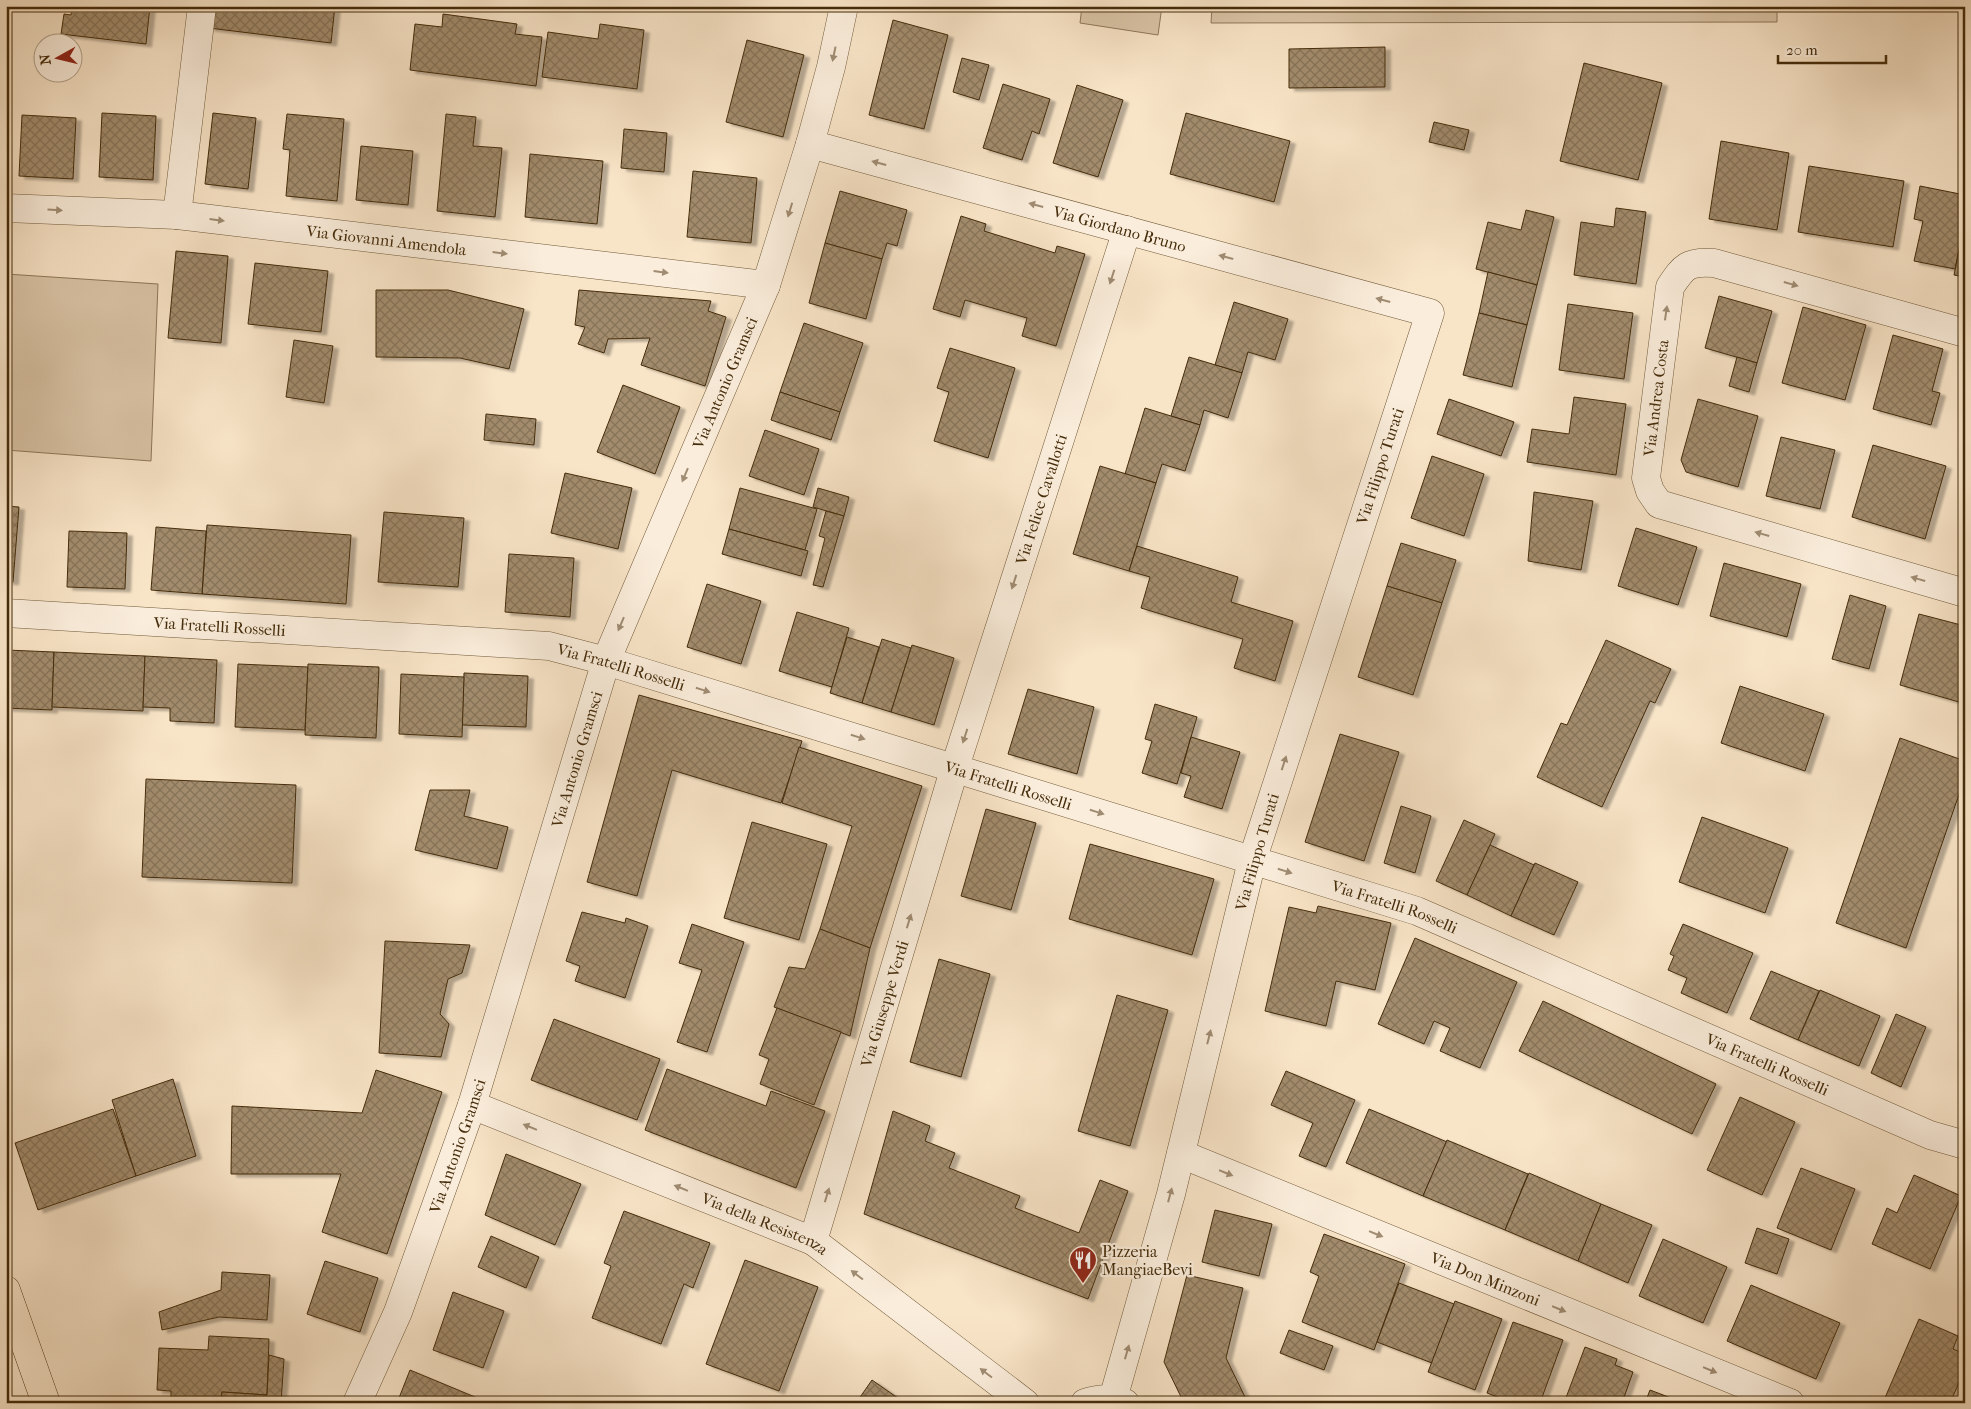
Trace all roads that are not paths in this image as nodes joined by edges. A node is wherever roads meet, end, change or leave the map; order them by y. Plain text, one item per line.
1 (202, 6) edge
2 (844, 6) edge
3 (810, 144) junction
4 (6, 208) edge
5 (177, 215) junction
6 (1127, 230) junction
7 (766, 285) junction
8 (1430, 313) joint
9 (1965, 333) edge
10 (1965, 593) edge
11 (6, 614) edge
12 (606, 661) junction
13 (955, 767) junction
14 (1252, 861) junction
15 (472, 1105) junction
16 (1965, 1145) edge
17 (1181, 1154) junction
18 (813, 1241) junction
19 (6, 1290) edge
20 (1119, 1401) edge
21 (46, 1403) edge
22 (356, 1403) edge
23 (1024, 1403) edge
24 (1085, 1403) edge
25 (1790, 1403) edge

1 - 5 street
2 -> 3 street, Via Antonio Gramsci
6 -> 3 street, Via Giordano Bruno
3 -> 7 street, Via Antonio Gramsci
4 -> 5 street, Via Giovanni Amendola
5 -> 7 street, Via Giovanni Amendola
8 -> 6 street, Via Giordano Bruno
6 -> 13 street, Via Felice Cavallotti
7 -> 12 street, Via Antonio Gramsci
14 -> 8 street, Via Filippo Turati
10 -> 9 street, Via Andrea Costa
11 - 12 street, Via Fratelli Rosselli
12 -> 13 street, Via Fratelli Rosselli
12 - 15 street, Via Antonio Gramsci
13 -> 14 street, Via Fratelli Rosselli
18 -> 13 street, Via Giuseppe Verdi
14 -> 16 street, Via Fratelli Rosselli
17 -> 14 street, Via Filippo Turati
18 -> 15 street, Via della Resistenza
15 - 22 street, Via Antonio Gramsci
20 -> 17 street, Via Filippo Turati
17 -> 25 street, Via Don Minzoni
23 -> 18 street, Via della Resistenza
19 - 21 main road
20 - 24 street

